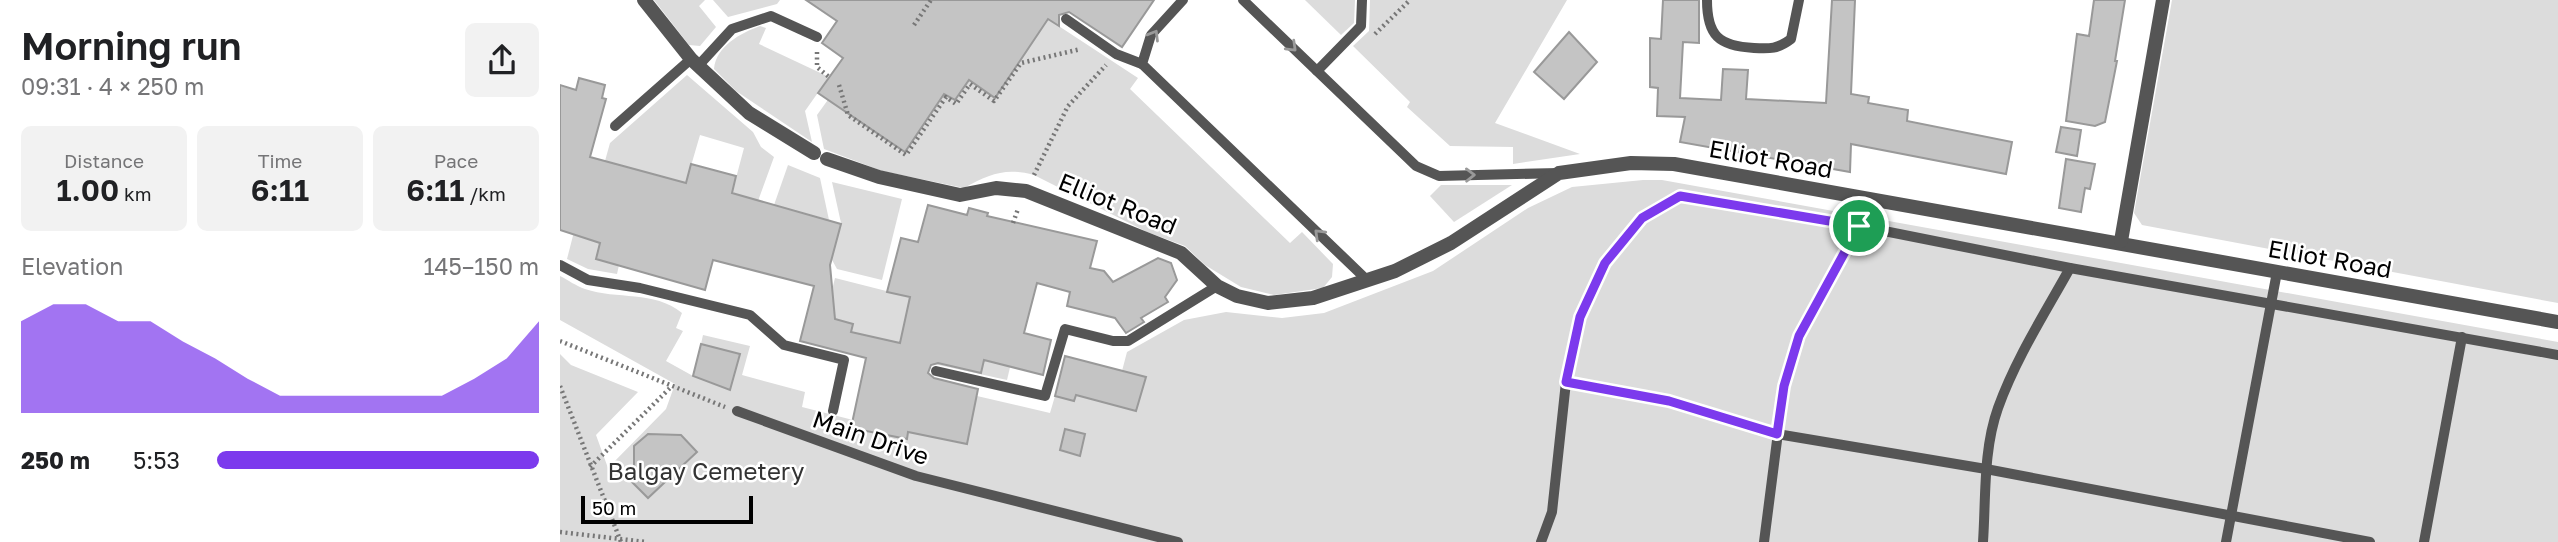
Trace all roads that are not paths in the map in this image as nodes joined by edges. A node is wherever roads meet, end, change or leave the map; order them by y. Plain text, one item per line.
1 (644, 0) edge
2 (1183, 0) edge
3 (1242, 0) edge
4 (1362, 0) edge
5 (1707, 0) edge
6 (1799, 0) edge
7 (2163, 0) edge
8 (1066, 19) dead end
9 (817, 37) road end
10 (695, 63) junction
11 (1142, 64) junction
12 (1317, 71) junction
13 (615, 125) dead end
14 (1559, 173) junction
15 (1859, 226) junction
16 (2121, 242) junction
17 (560, 265) edge
18 (2070, 268) junction
19 (2277, 272) junction
20 (1368, 281) junction
21 (1217, 286) junction
22 (2271, 303) junction
23 (2558, 322) edge
24 (2462, 337) junction
25 (2558, 355) edge
26 (936, 371) dead end
27 (1566, 382) junction
28 (737, 411) road end
29 (833, 411) dead end
30 (1777, 434) junction
31 (1986, 469) junction
32 (2231, 517) junction
33 (1178, 542) edge
34 (1541, 542) edge
35 (1764, 542) edge
36 (1983, 542) edge
37 (2226, 542) edge
38 (2370, 542) edge
39 (2424, 542) edge

1 - 10 street, Elliot Road
11 -> 2 lane
3 -> 12 lane
4 - 12 lane
5 - 6 lane
7 - 16 street
8 - 11 lane
9 - 10 lane
10 - 13 lane
10 - 21 street, Elliot Road
20 -> 11 lane
12 -> 14 lane
14 - 16 street, Elliot Road
14 - 20 street, Elliot Road
15 - 18 lane
15 - 27 lane
15 - 30 lane
16 - 19 street, Elliot Road
17 - 29 lane
18 - 22 lane
18 - 31 lane
19 - 22 lane
19 - 23 street, Elliot Road
20 - 21 street, Elliot Road
21 - 26 lane
22 - 24 lane
22 - 32 lane
24 - 25 lane
24 - 39 lane
27 - 30 lane
27 - 34 lane
28 - 33 lane, Main Drive
30 - 31 lane
30 - 35 lane
31 - 32 lane
31 - 36 lane
32 - 37 lane
32 - 38 lane

